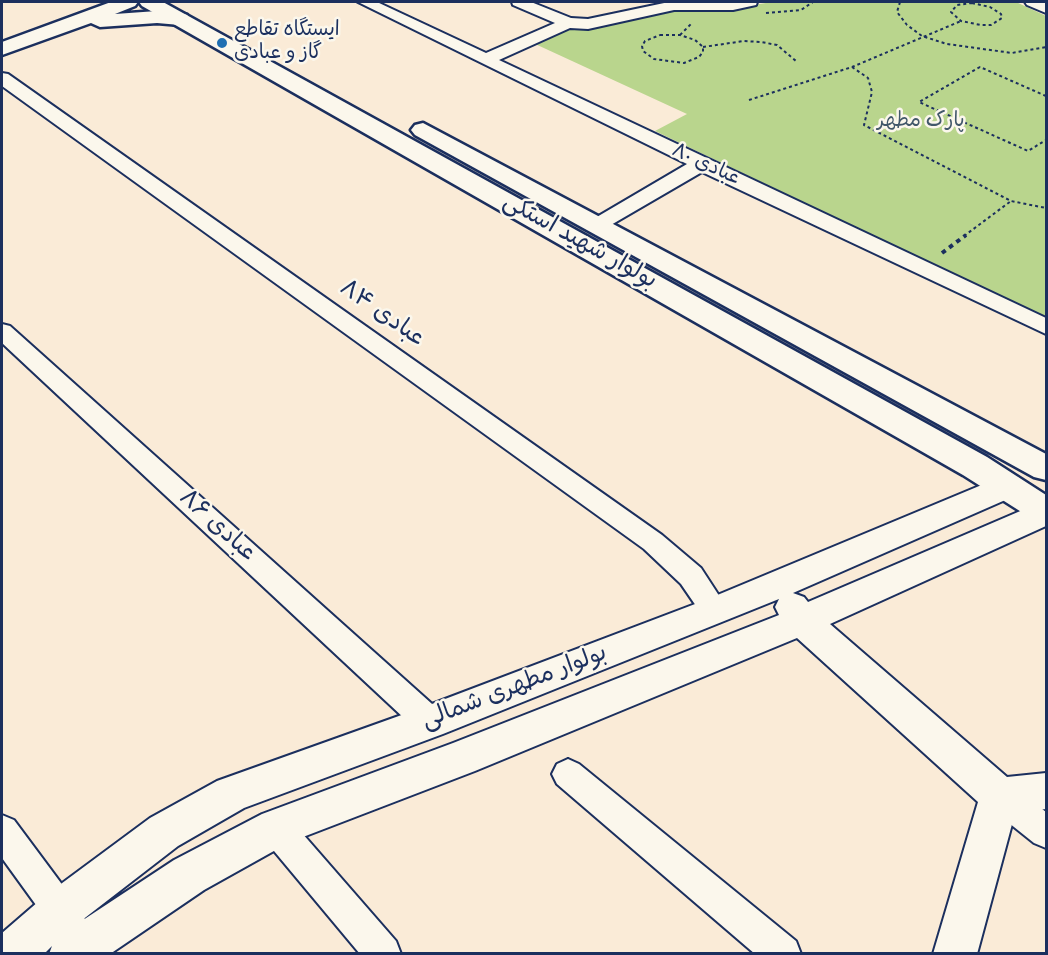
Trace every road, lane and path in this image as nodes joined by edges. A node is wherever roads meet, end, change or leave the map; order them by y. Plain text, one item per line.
1 (94, 2) edge
2 (128, 2) edge
3 (149, 2) edge
4 (366, 2) edge
5 (519, 2) edge
6 (750, 2) edge
7 (900, 2) edge
8 (1033, 2) edge
9 (1047, 8) edge
10 (185, 10) edge
11 (961, 21) junction
12 (568, 23) junction
13 (51, 30) junction
14 (2, 35) edge
15 (922, 36) junction
16 (703, 47) junction
17 (1047, 47) edge
18 (2, 49) edge
19 (485, 60) junction
20 (796, 61) dead end
21 (852, 67) junction
22 (2, 78) edge
23 (1047, 96) edge
24 (748, 100) dead end
25 (1047, 140) edge
26 (701, 164) junction
27 (1011, 201) junction
28 (1047, 208) edge
29 (597, 225) junction
30 (922, 268) junction
31 (1047, 327) edge
32 (2, 331) edge
33 (1047, 468) edge
34 (1008, 486) junction
35 (1047, 511) edge
36 (776, 587) junction
37 (715, 611) junction
38 (802, 621) junction
39 (430, 722) junction
40 (567, 774) dead end
41 (1047, 791) edge
42 (1000, 796) junction
43 (276, 828) junction
44 (2, 831) edge
45 (1047, 832) edge
46 (61, 910) junction
47 (77, 949) edge
48 (11, 954) edge
49 (383, 954) edge
50 (783, 954) edge
51 (955, 954) edge

1 - 14 main road
2 - 13 main road
3 - 10 main road, بولوار شهید استکی
4 - 19 street, عبادی ۸۰
5 - 12 street
6 - 12 street
7 - 15 path
8 - 9 street
10 - 13 main road
10 - 29 main road, بولوار شهید استکی
10 - 34 main road, بولوار شهید استکی
11 - 11 path
11 - 15 path
12 - 19 street
13 - 18 main road
15 - 17 path
15 - 21 path
16 - 16 path
16 - 20 path
19 - 26 street, عبادی ۸۰
21 - 24 path
21 - 27 path
22 - 37 street, عبادی ۸۴
23 - 25 path
26 - 29 street
26 - 30 street, عبادی ۸۰
27 - 28 path
27 - 30 path
29 - 33 main road, بولوار شهید استکی
30 - 31 street, عبادی ۸۰
32 - 39 street, عبادی ۸۶
33 - 34 main road, بولوار مطهری شمالی
34 - 35 main road, بولوار شهید استکی
34 - 36 street, بولوار مطهری شمالی
35 - 38 street, بولوار مطهری شمالی
36 - 37 street, بولوار مطهری شمالی
36 - 38 street
37 - 39 street, بولوار مطهری شمالی
38 - 42 street
38 - 43 street, بولوار مطهری شمالی
39 - 46 street, بولوار مطهری شمالی
40 - 50 street
41 - 42 street
42 - 45 street
42 - 51 street
43 - 47 street, بولوار مطهری شمالی
43 - 49 street
44 - 46 street
46 - 47 street
46 - 48 street, بولوار مطهری شمالی

